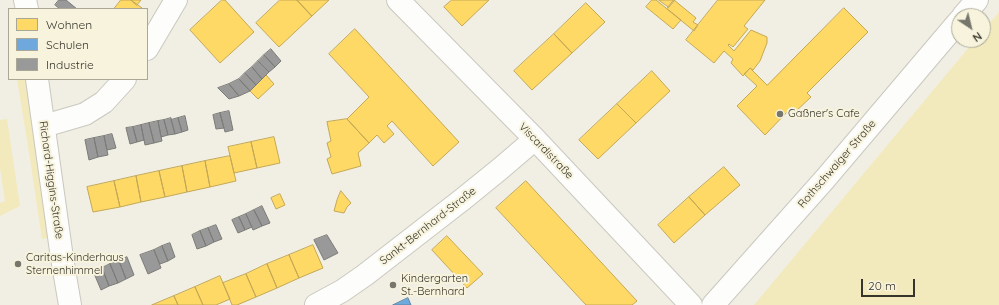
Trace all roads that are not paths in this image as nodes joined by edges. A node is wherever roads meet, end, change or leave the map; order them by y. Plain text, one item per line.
1 (176, 0) edge
2 (398, 0) edge
3 (976, 0) edge
4 (970, 8) edge
5 (951, 30) edge
6 (148, 47) edge
7 (38, 80) edge
8 (124, 80) edge
9 (44, 126) junction
10 (535, 139) junction
11 (70, 305) edge
12 (316, 305) edge
13 (691, 305) edge
14 (714, 305) edge

1 - 6 street
2 - 10 street, Viscardistraße
3 - 4 street
5 - 14 street, Rothschwaiger Straße
7 - 9 street, Richard-Higgins-Straße
8 - 9 street
9 - 11 street, Richard-Higgins-Straße
10 - 12 street, Sankt-Bernhard-Straße
10 - 13 street, Viscardistraße

